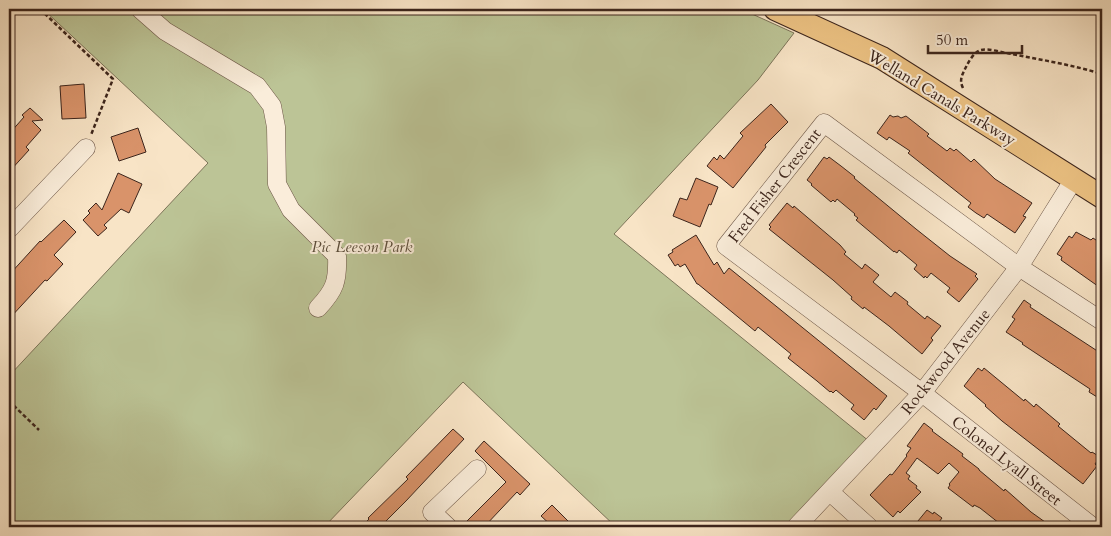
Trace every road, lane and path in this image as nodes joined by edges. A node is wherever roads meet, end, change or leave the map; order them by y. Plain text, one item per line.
1 (40, 9) edge
2 (140, 9) edge
3 (775, 9) edge
4 (1102, 74) edge
5 (964, 89) dead end
6 (86, 148) joint
7 (1074, 178) junction
8 (1102, 197) edge
9 (9, 229) edge
10 (1019, 267) junction
11 (318, 308) dead end
12 (1102, 320) edge
13 (922, 393) junction
14 (9, 401) edge
15 (39, 430) dead end
16 (477, 469) dead end
17 (830, 492) junction
18 (448, 527) edge
19 (796, 527) edge
20 (869, 527) edge
21 (1093, 527) edge

1 - 6 path
2 - 11 street
3 - 7 main road, Welland Canals Parkway
4 - 5 path
6 - 9 street
7 - 8 main road, Welland Canals Parkway
7 - 10 street, Rockwood Avenue
10 - 12 street
10 - 13 street, Rockwood Avenue
10 - 13 street, Fred Fisher Crescent
13 - 17 street, Rockwood Avenue
13 - 21 street, Colonel Lyall Street
14 - 15 path
16 - 18 street
17 - 19 street, Rockwood Avenue
17 - 20 street

